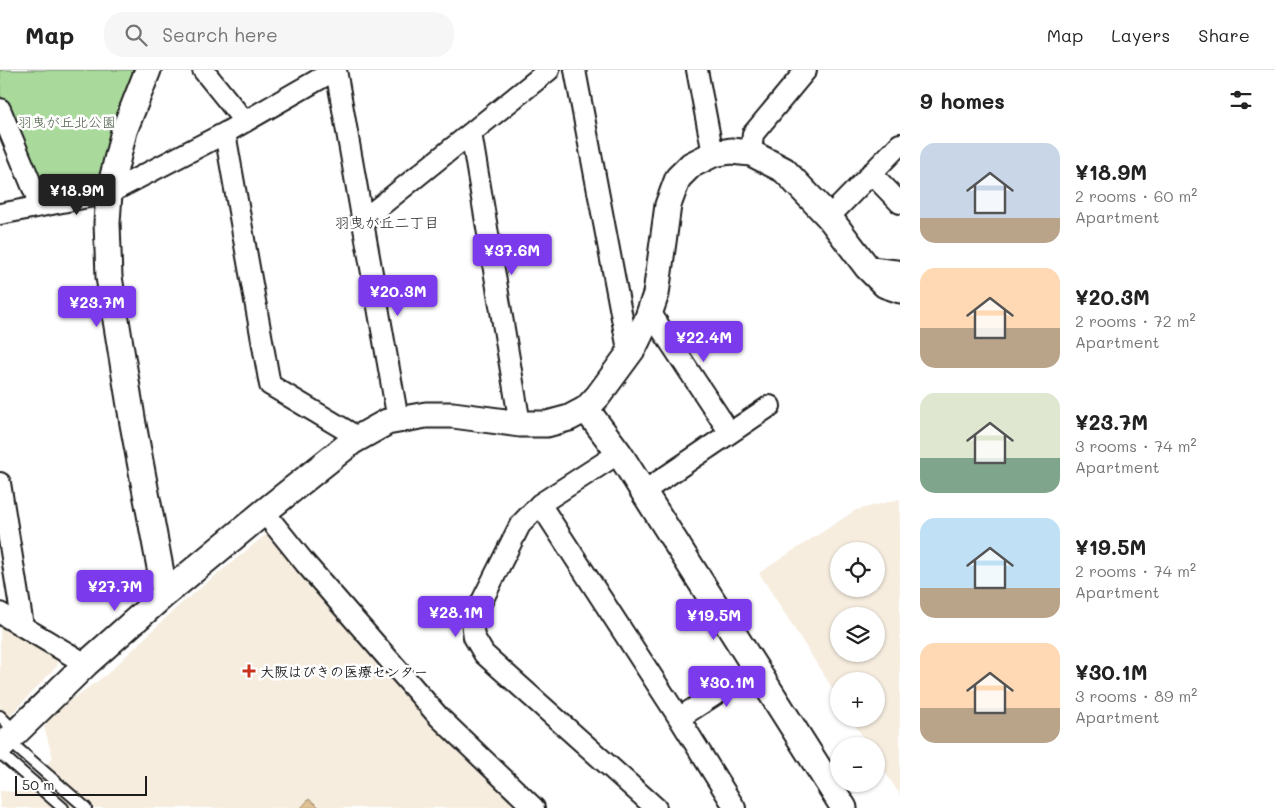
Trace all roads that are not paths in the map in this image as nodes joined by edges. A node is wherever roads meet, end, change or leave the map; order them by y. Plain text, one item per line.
1 (148, 70) edge
2 (203, 70) edge
3 (336, 70) edge
4 (549, 70) edge
5 (575, 70) edge
6 (698, 70) edge
7 (806, 70) edge
8 (0, 111) edge
9 (244, 122) junction
10 (225, 133) junction
11 (471, 133) junction
12 (900, 144) edge
13 (751, 153) junction
14 (713, 154) junction
15 (871, 173) junction
16 (109, 193) junction
17 (900, 203) edge
18 (40, 206) junction
19 (0, 214) edge
20 (829, 217) junction
21 (363, 220) junction
22 (867, 267) junction
23 (900, 271) edge
24 (900, 290) edge
25 (650, 312) junction
26 (629, 355) junction
27 (770, 406) dead end
28 (586, 409) junction
29 (398, 420) junction
30 (520, 424) junction
31 (730, 433) junction
32 (359, 438) junction
33 (619, 453) junction
34 (0, 483) edge
35 (642, 492) junction
36 (540, 504) junction
37 (264, 512) junction
38 (165, 594) junction
39 (0, 613) edge
40 (24, 626) junction
41 (86, 664) junction
42 (755, 669) junction
43 (679, 718) junction
44 (4, 739) edge
45 (63, 808) edge
46 (86, 808) edge
47 (534, 808) edge
48 (656, 808) edge
49 (735, 808) edge
50 (844, 808) edge

1 - 16 street
2 - 9 street
3 - 9 street
3 - 21 street
4 - 11 street
5 - 26 street
6 - 14 street
7 - 13 street
8 - 18 street
9 - 10 street
10 - 16 street
10 - 32 street
11 - 21 street
11 - 30 street
12 - 15 street
13 - 14 street
13 - 20 street
14 - 25 street
15 - 17 street
15 - 20 street
16 - 18 street
16 - 38 street
18 - 19 street
20 - 22 street
21 - 29 street
22 - 23 street
22 - 24 street
25 - 26 street
25 - 31 street
26 - 28 street
27 - 31 street
28 - 30 street
28 - 33 street
29 - 30 street
29 - 32 street
31 - 35 street
32 - 37 street
33 - 35 street
33 - 36 street
34 - 40 street
35 - 42 street
36 - 43 street
36 - 48 street
37 - 38 street
37 - 47 street
38 - 41 street
39 - 40 street
40 - 41 street
41 - 44 street
42 - 43 street
42 - 50 street
43 - 49 street
44 - 45 lane
44 - 46 lane

